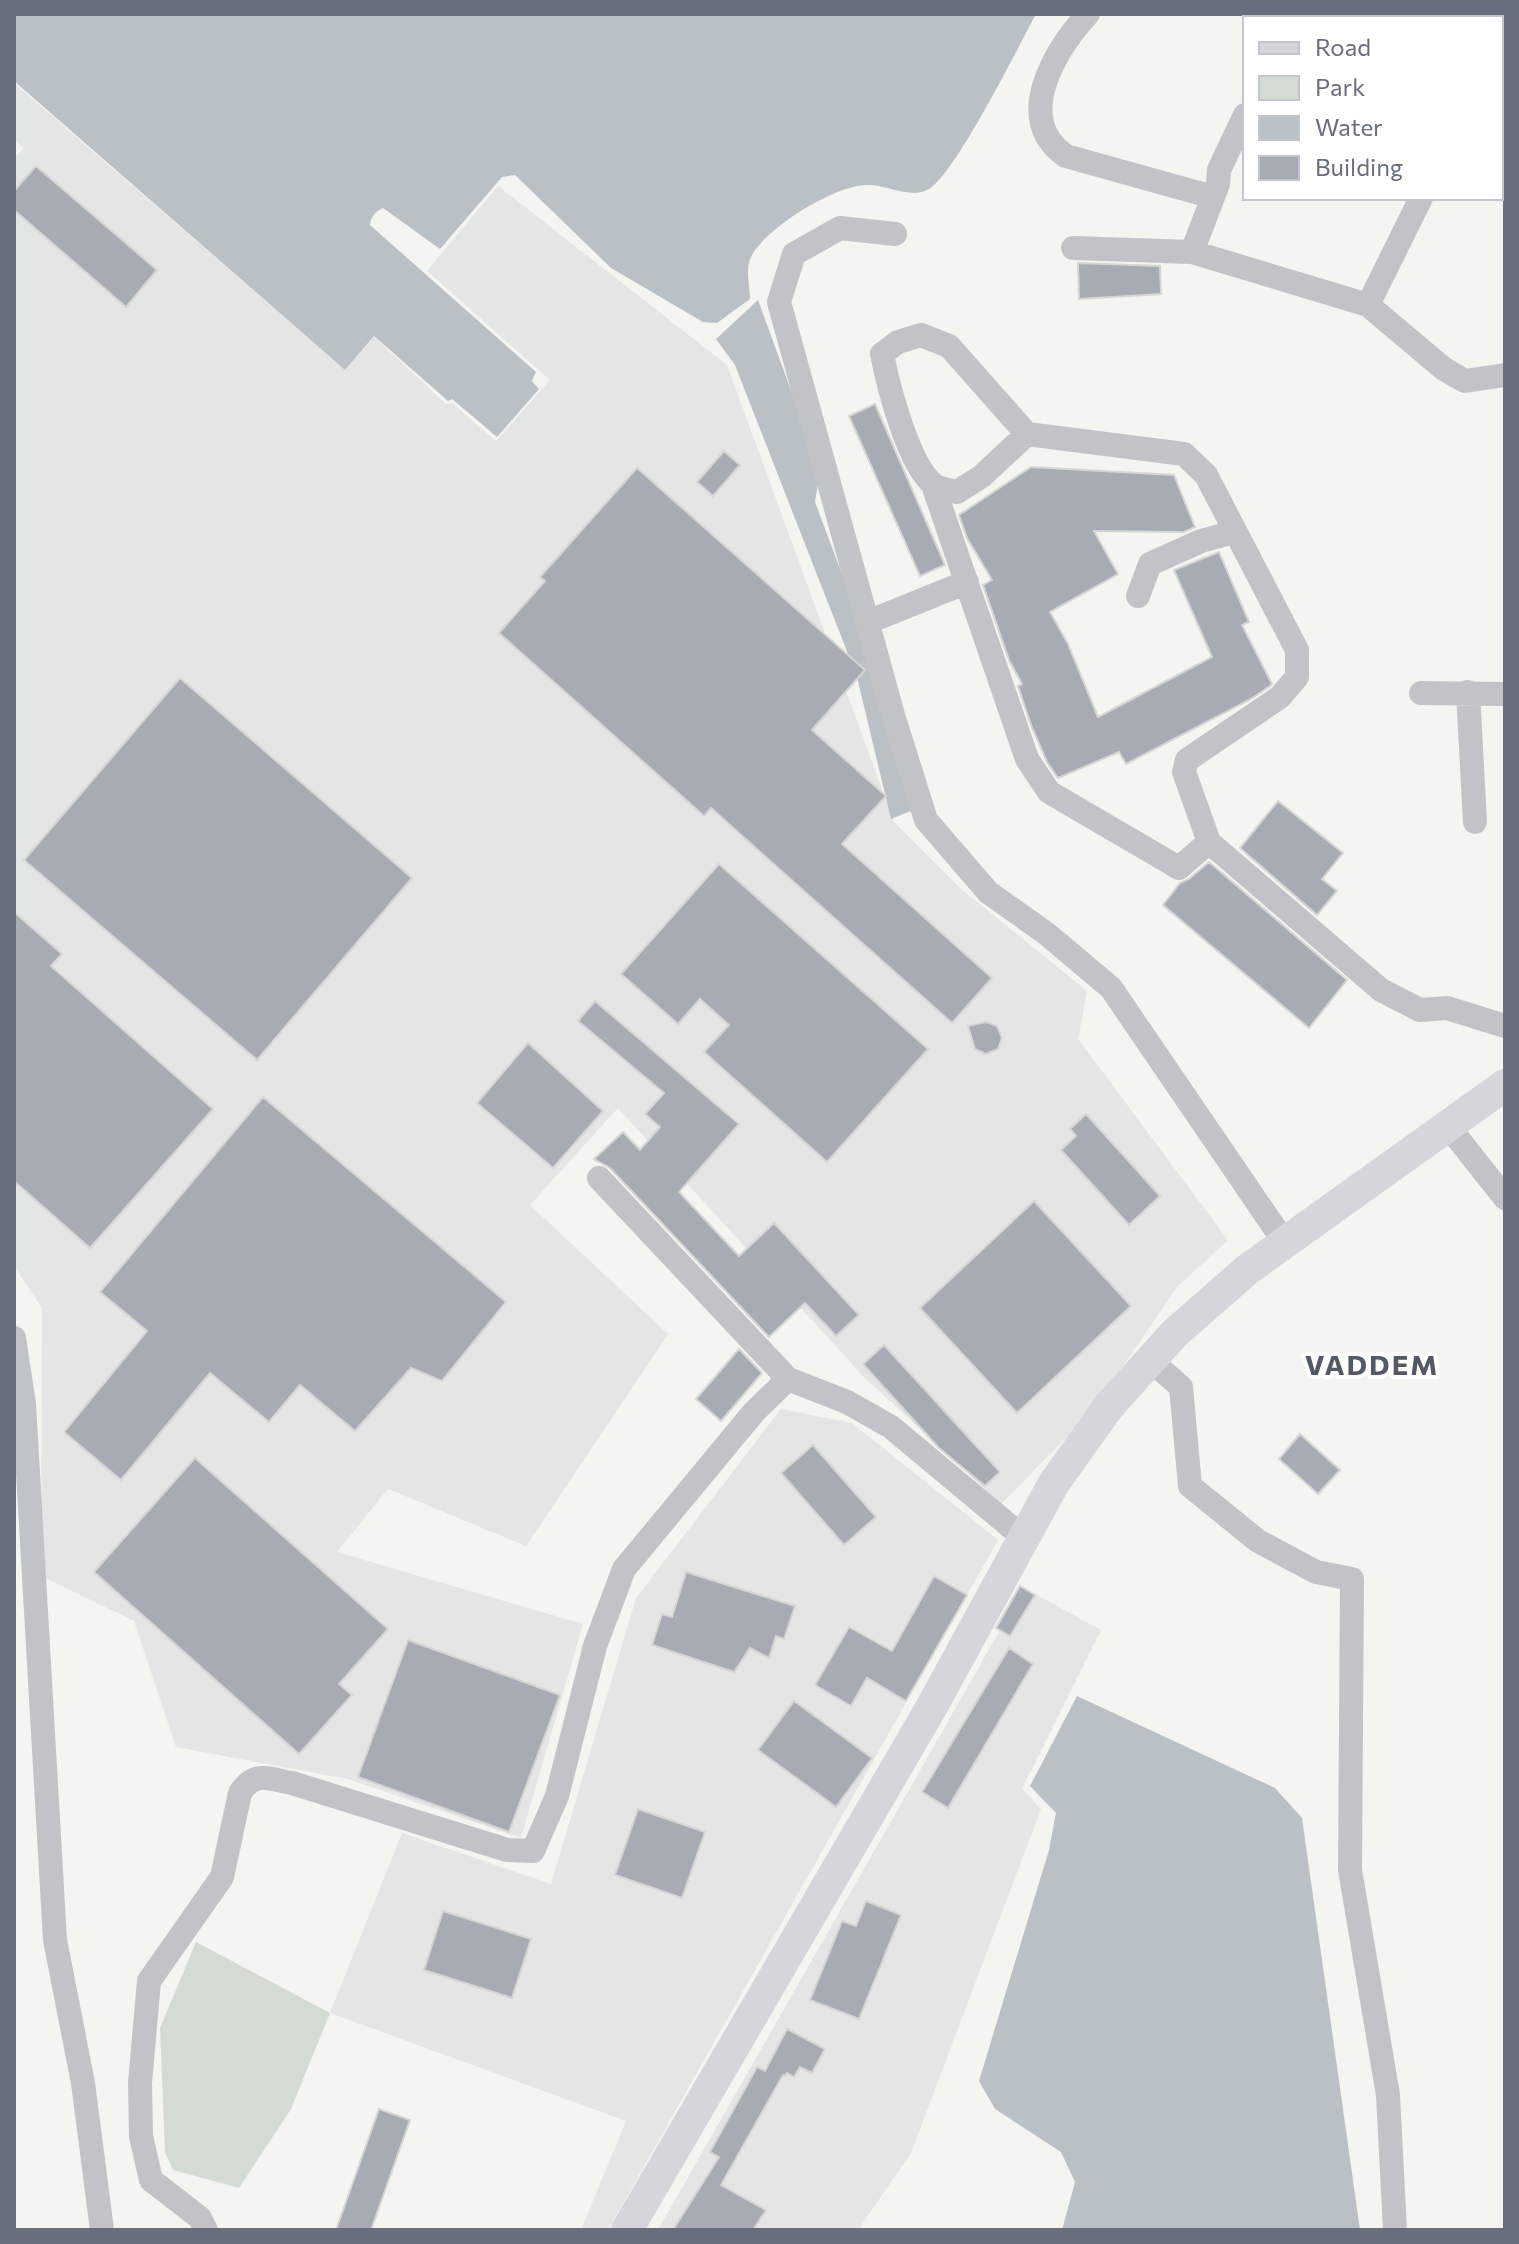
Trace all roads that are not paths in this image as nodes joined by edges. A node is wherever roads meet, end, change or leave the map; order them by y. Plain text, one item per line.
1 (1088, 14) edge
2 (1243, 119) edge
3 (1213, 197) junction
4 (1420, 200) edge
5 (895, 234) dead end
6 (1073, 248) dead end
7 (1192, 252) junction
8 (1368, 305) junction
9 (1502, 371) edge
10 (1027, 434) junction
11 (933, 485) junction
12 (1234, 532) junction
13 (967, 582) junction
14 (1138, 596) dead end
15 (868, 622) junction
16 (1468, 692) junction
17 (1421, 693) dead end
18 (1505, 694) edge
19 (1475, 822) dead end
20 (1209, 842) junction
21 (1505, 1026) edge
22 (1505, 1085) edge
23 (1448, 1126) junction
24 (599, 1178) dead end
25 (1505, 1198) edge
26 (1285, 1243) junction
27 (14, 1338) edge
28 (1150, 1360) junction
29 (788, 1379) junction
30 (1024, 1538) junction
31 (102, 2230) edge
32 (206, 2230) edge
33 (627, 2230) edge
34 (1395, 2230) edge

1 - 3 street
2 - 3 street
3 - 7 street
4 - 8 street
5 - 15 street
6 - 7 street
7 - 8 street
8 - 9 street
10 - 11 street
10 - 11 street
10 - 12 street
11 - 13 street
12 - 14 street
12 - 20 street
13 - 15 street
13 - 20 street
15 - 26 street
16 - 17 street
16 - 18 street
16 - 19 street
20 - 21 street
22 - 23 main road
23 - 25 street
23 - 26 main road
24 - 29 street
26 - 28 main road
27 - 31 street
28 - 30 main road
28 - 34 street
29 - 30 street
29 - 32 street
30 - 33 main road

